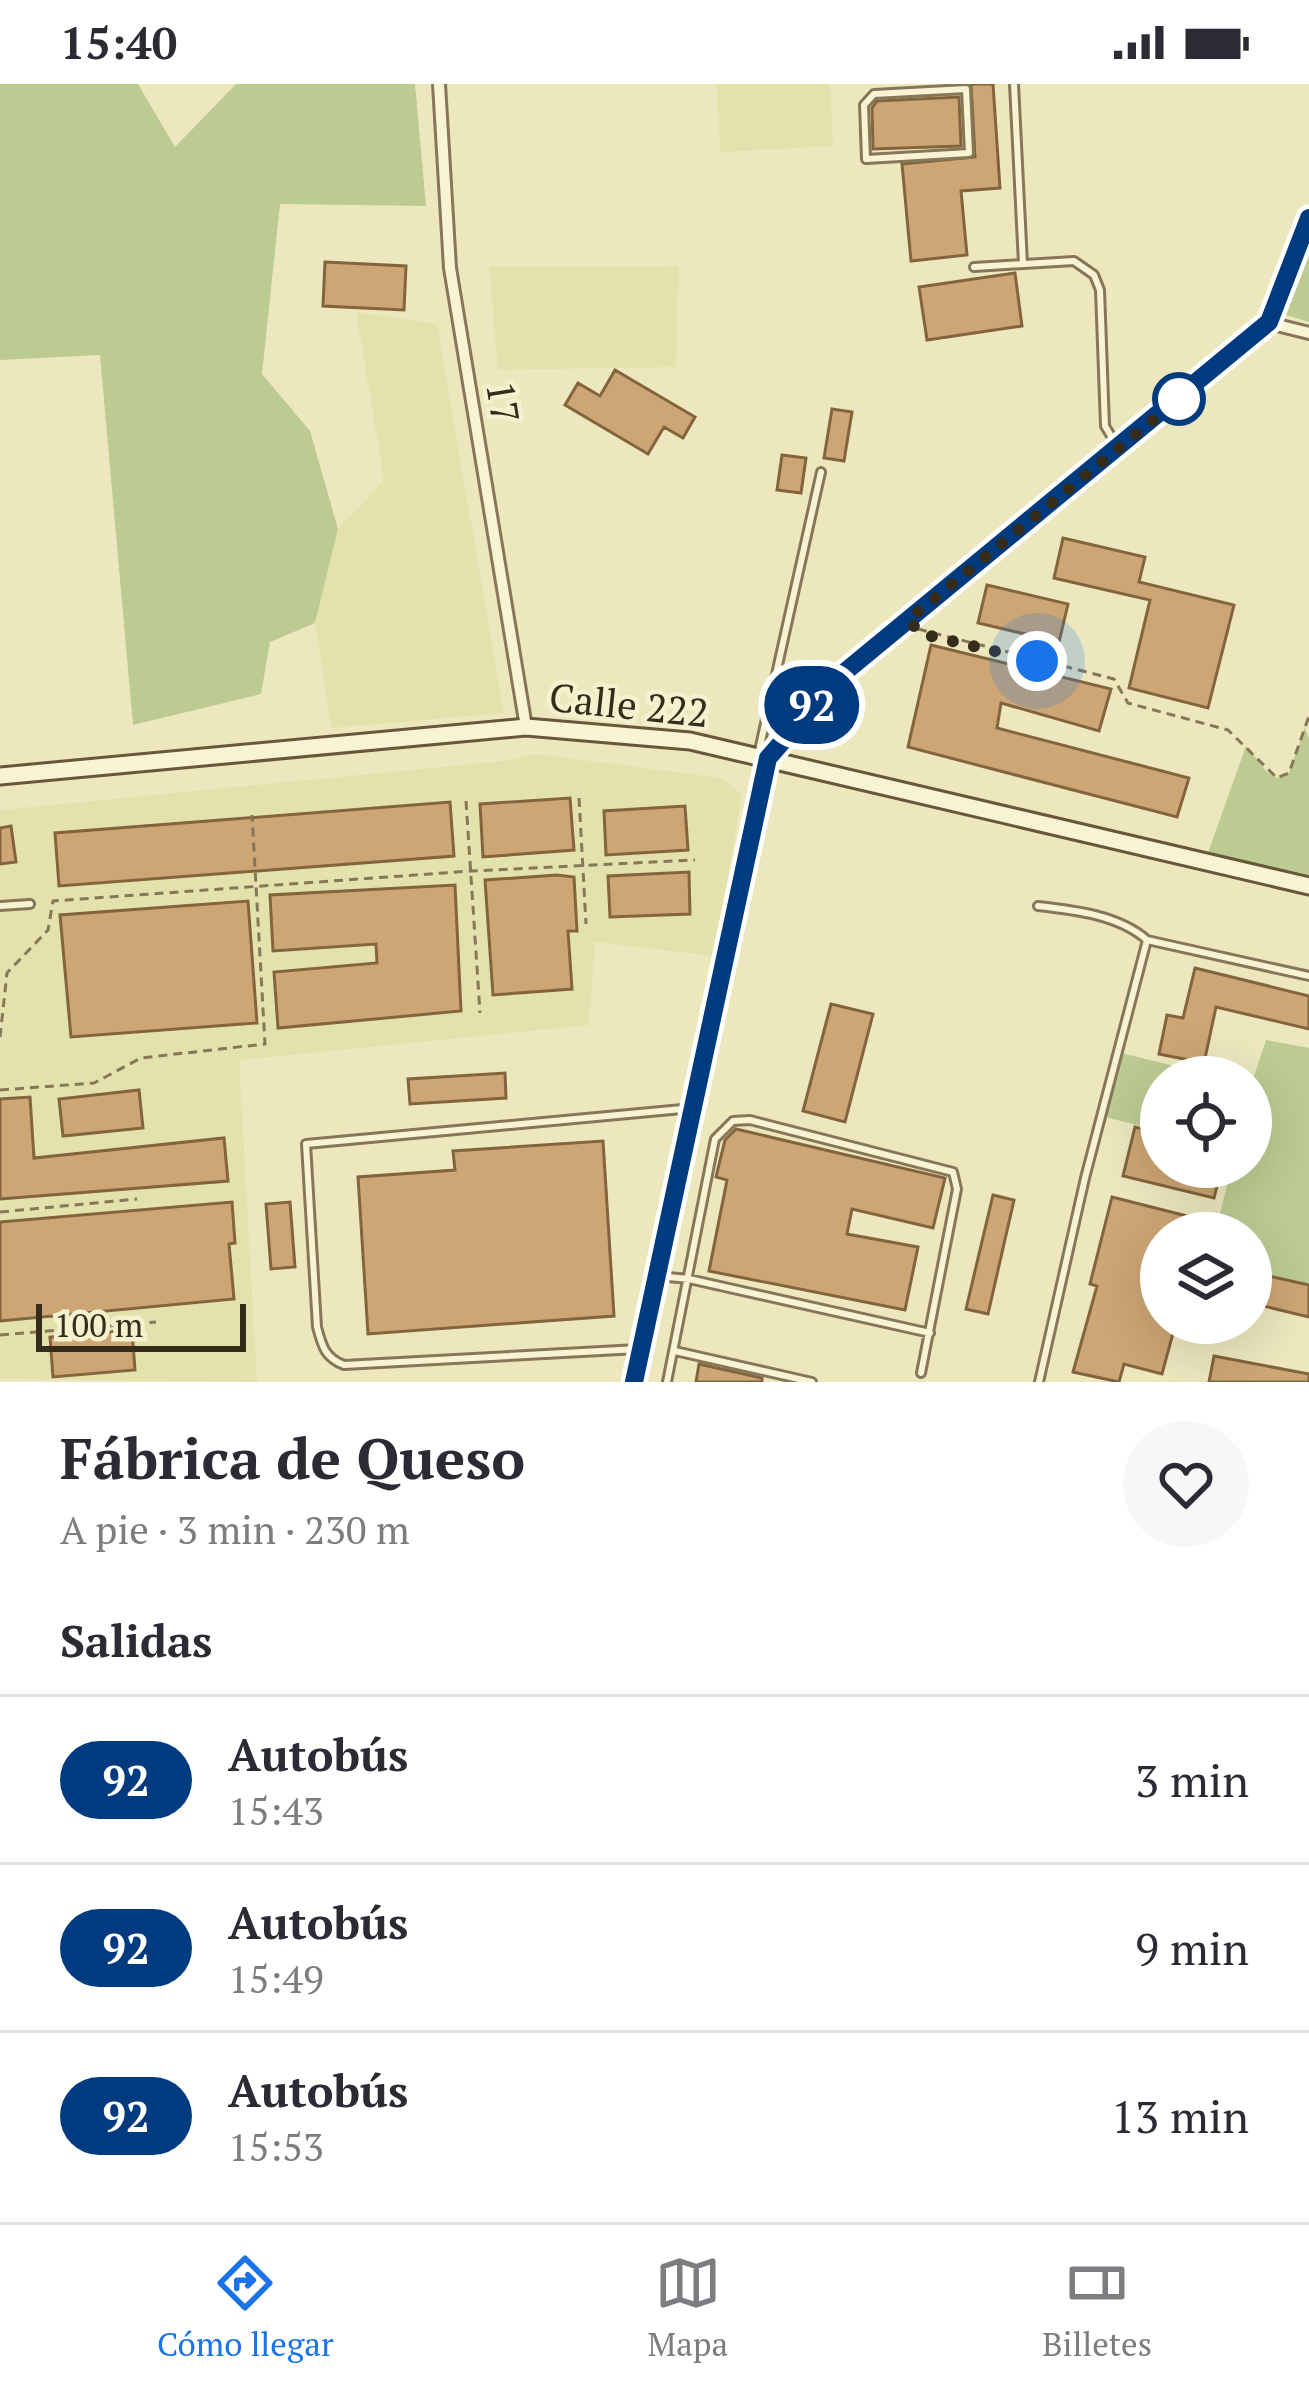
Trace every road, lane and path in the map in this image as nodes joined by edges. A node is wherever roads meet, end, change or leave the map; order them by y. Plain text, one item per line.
1 (439, 84) edge
2 (1014, 84) edge
3 (912, 88) edge
4 (1309, 218) edge
5 (1023, 264) junction
6 (974, 267) dead end
7 (1269, 322) junction
8 (1309, 333) edge
9 (1118, 450) junction
10 (821, 472) dead end
11 (908, 620) junction
12 (1309, 716) edge
13 (526, 727) junction
14 (763, 756) junction
15 (0, 776) edge
16 (579, 798) dead end
17 (466, 801) dead end
18 (252, 815) dead end
19 (695, 860) dead end
20 (583, 865) junction
21 (471, 871) junction
22 (256, 886) junction
23 (1309, 886) edge
24 (30, 904) dead end
25 (0, 906) edge
26 (1038, 906) dead end
27 (586, 924) dead end
28 (1147, 940) junction
29 (1309, 976) edge
30 (480, 1013) dead end
31 (0, 1036) edge
32 (0, 1090) edge
33 (695, 1108) junction
34 (137, 1198) dead end
35 (0, 1212) edge
36 (658, 1276) junction
37 (689, 1279) junction
38 (156, 1322) dead end
39 (930, 1333) junction
40 (0, 1335) edge
41 (641, 1349) junction
42 (674, 1351) junction
43 (921, 1373) dead end
44 (634, 1382) edge
45 (667, 1382) edge
46 (812, 1382) edge
47 (1040, 1382) edge

1 - 13 street, 17
2 - 5 lane
3 - 3 lane
4 - 7 street
5 - 6 lane
5 - 9 lane
7 - 8 street
7 - 9 street
9 - 11 street
10 - 14 lane
11 - 12 path
11 - 14 street
13 - 14 main road, Calle 222
13 - 15 main road, Calle 222
14 - 23 main road, Calle 222
14 - 33 street
16 - 20 path
17 - 21 path
18 - 22 path
19 - 20 path
20 - 21 path
20 - 27 path
21 - 22 path
21 - 30 path
22 - 31 path
22 - 32 path
24 - 25 lane
26 - 28 lane
28 - 29 lane
28 - 47 lane
33 - 36 street
33 - 41 lane
34 - 35 path
36 - 37 lane
36 - 41 street
37 - 39 lane
37 - 39 lane
37 - 42 lane
38 - 40 path
39 - 43 lane
41 - 44 street
42 - 45 lane
42 - 46 lane

